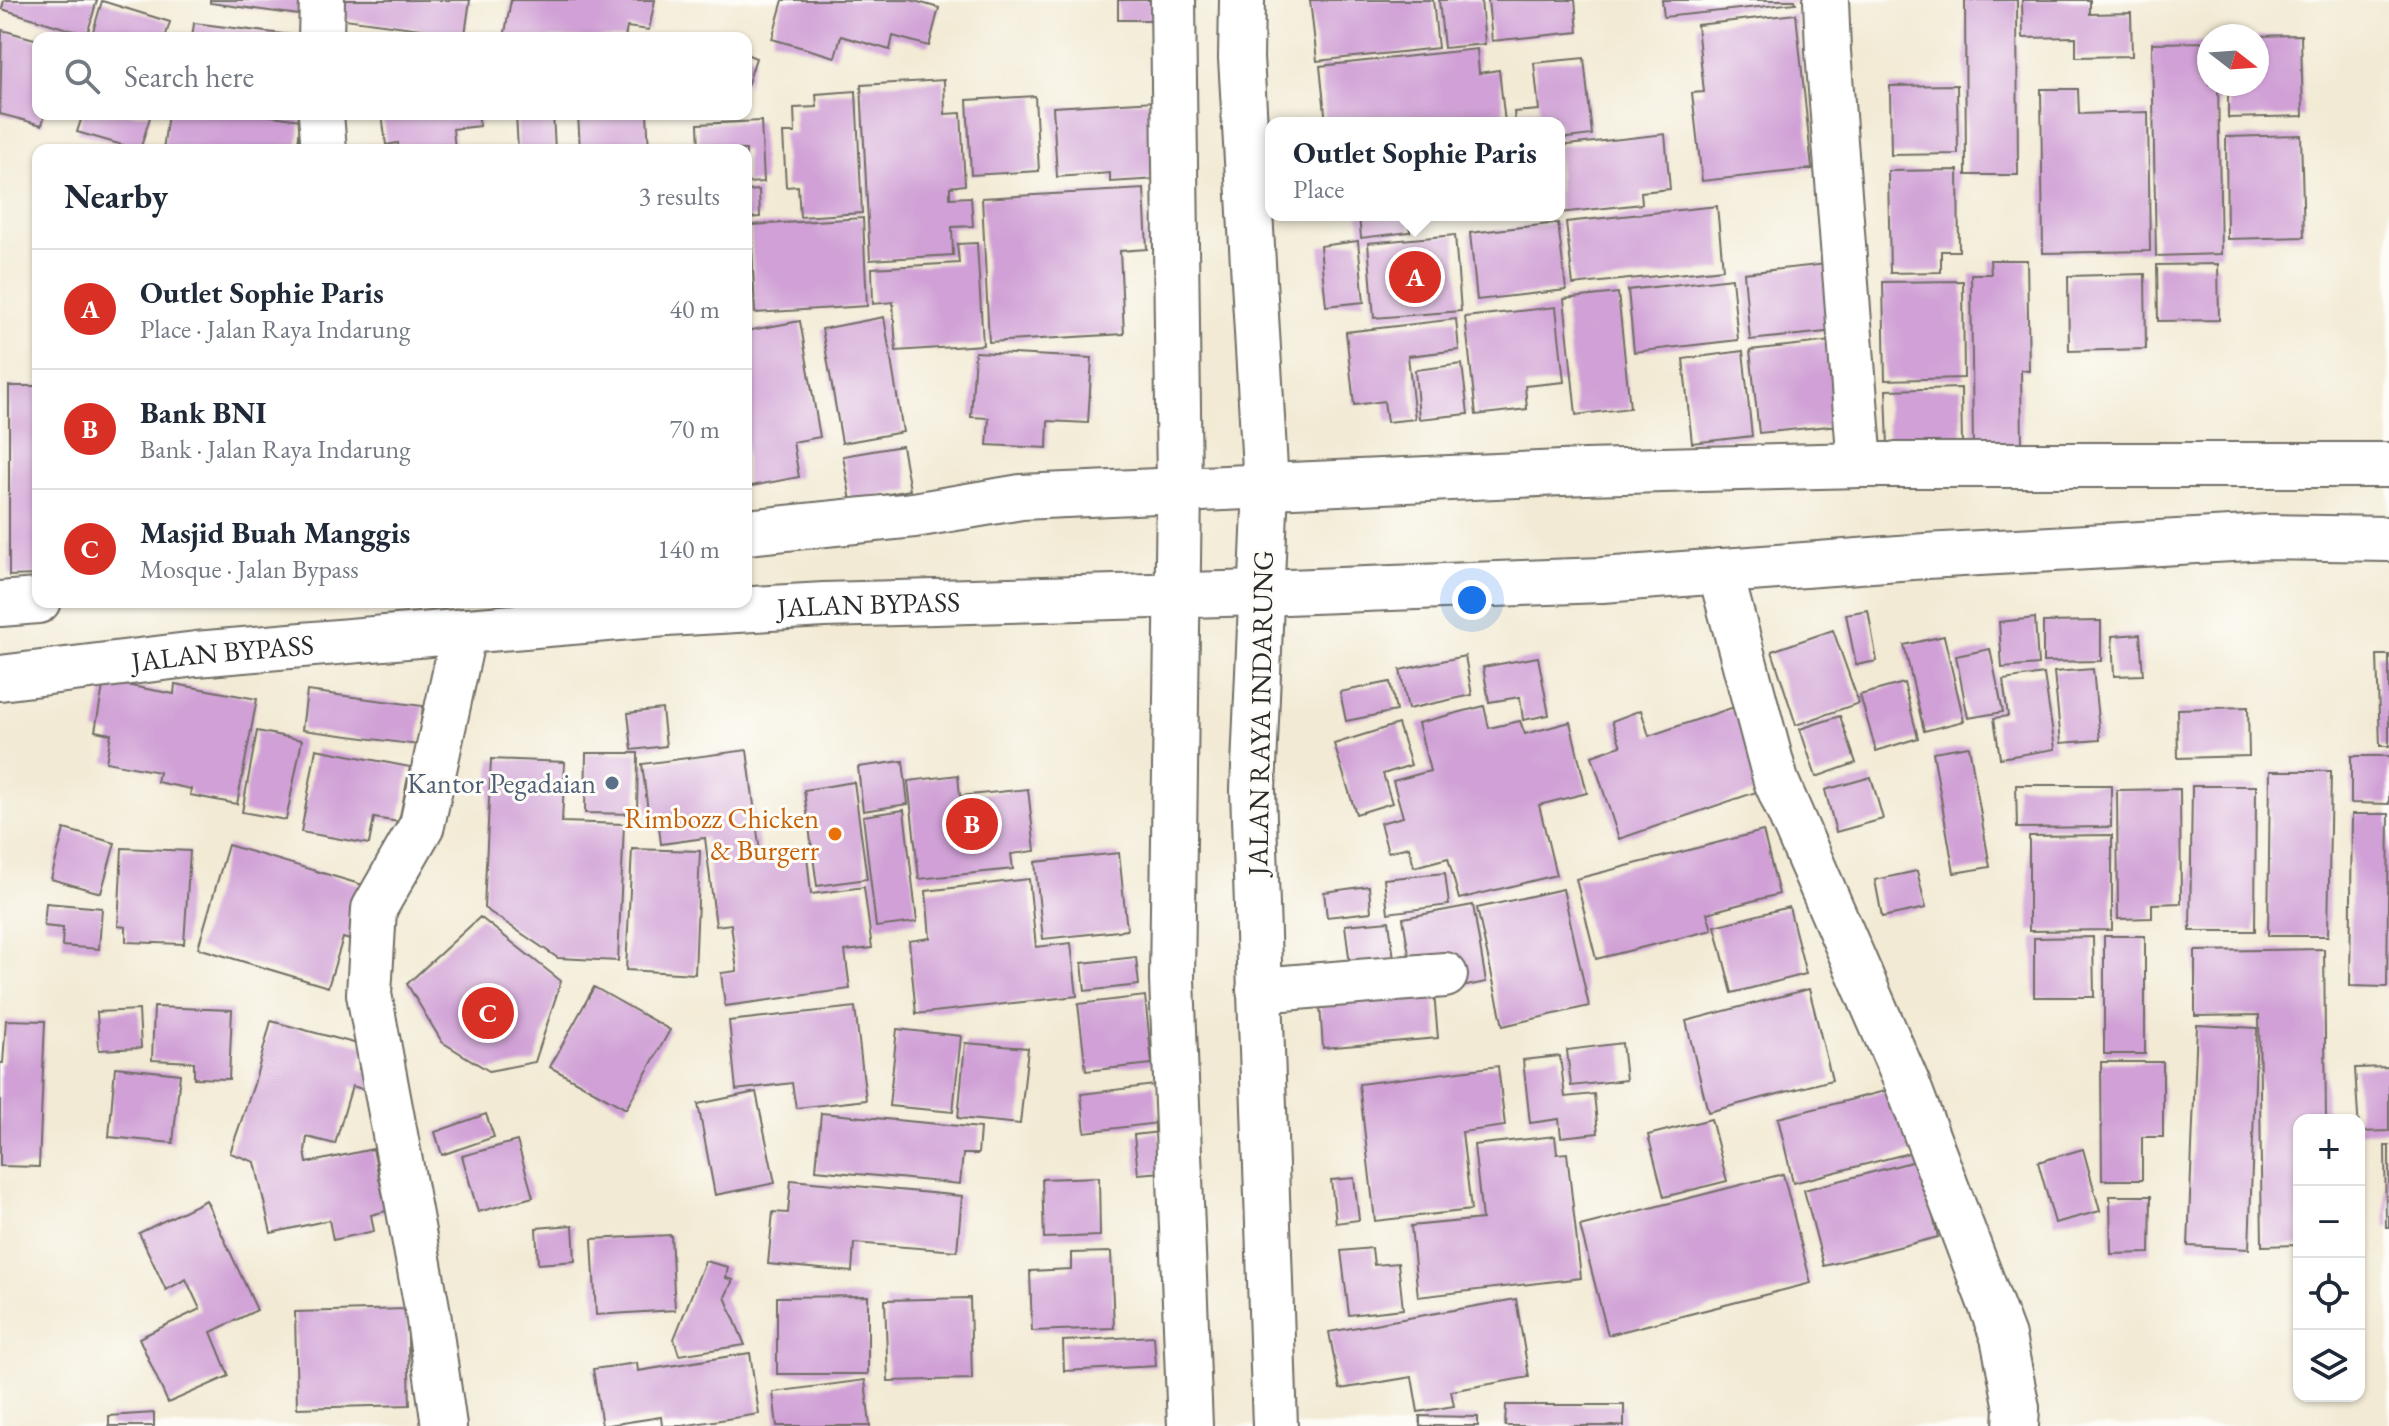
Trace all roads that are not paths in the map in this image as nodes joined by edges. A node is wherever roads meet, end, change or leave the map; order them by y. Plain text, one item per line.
1 (322, 0) edge
2 (1173, 0) edge
3 (1242, 0) edge
4 (1826, 0) edge
5 (321, 32) edge
6 (322, 120) edge
7 (324, 144) edge
8 (1860, 465) junction
9 (2389, 465) edge
10 (1266, 486) junction
11 (1179, 490) junction
12 (752, 531) edge
13 (2389, 539) edge
14 (1720, 571) junction
15 (1260, 593) junction
16 (1177, 595) junction
17 (32, 601) edge
18 (0, 604) edge
19 (464, 631) junction
20 (0, 678) edge
21 (1445, 975) dead end
22 (1259, 990) junction
23 (444, 1426) edge
24 (1190, 1426) edge
25 (1275, 1426) edge
26 (2016, 1426) edge

1 - 5 main road
2 - 11 main road
3 - 10 main road, JALAN RAYA INDARUNG
4 - 8 main road
6 - 7 main road
8 - 9 main road
8 - 10 main road
10 - 11 main road
10 - 15 main road, JALAN RAYA INDARUNG
11 - 12 main road
11 - 16 main road
13 - 14 main road, JALAN BYPASS
14 - 15 main road, JALAN BYPASS
14 - 26 main road
15 - 16 main road, JALAN BYPASS
15 - 22 main road, JALAN RAYA INDARUNG
16 - 19 main road, JALAN BYPASS
16 - 24 main road
17 - 18 main road
19 - 20 main road, JALAN BYPASS
19 - 23 main road
21 - 22 main road
22 - 25 main road, JALAN RAYA INDARUNG

